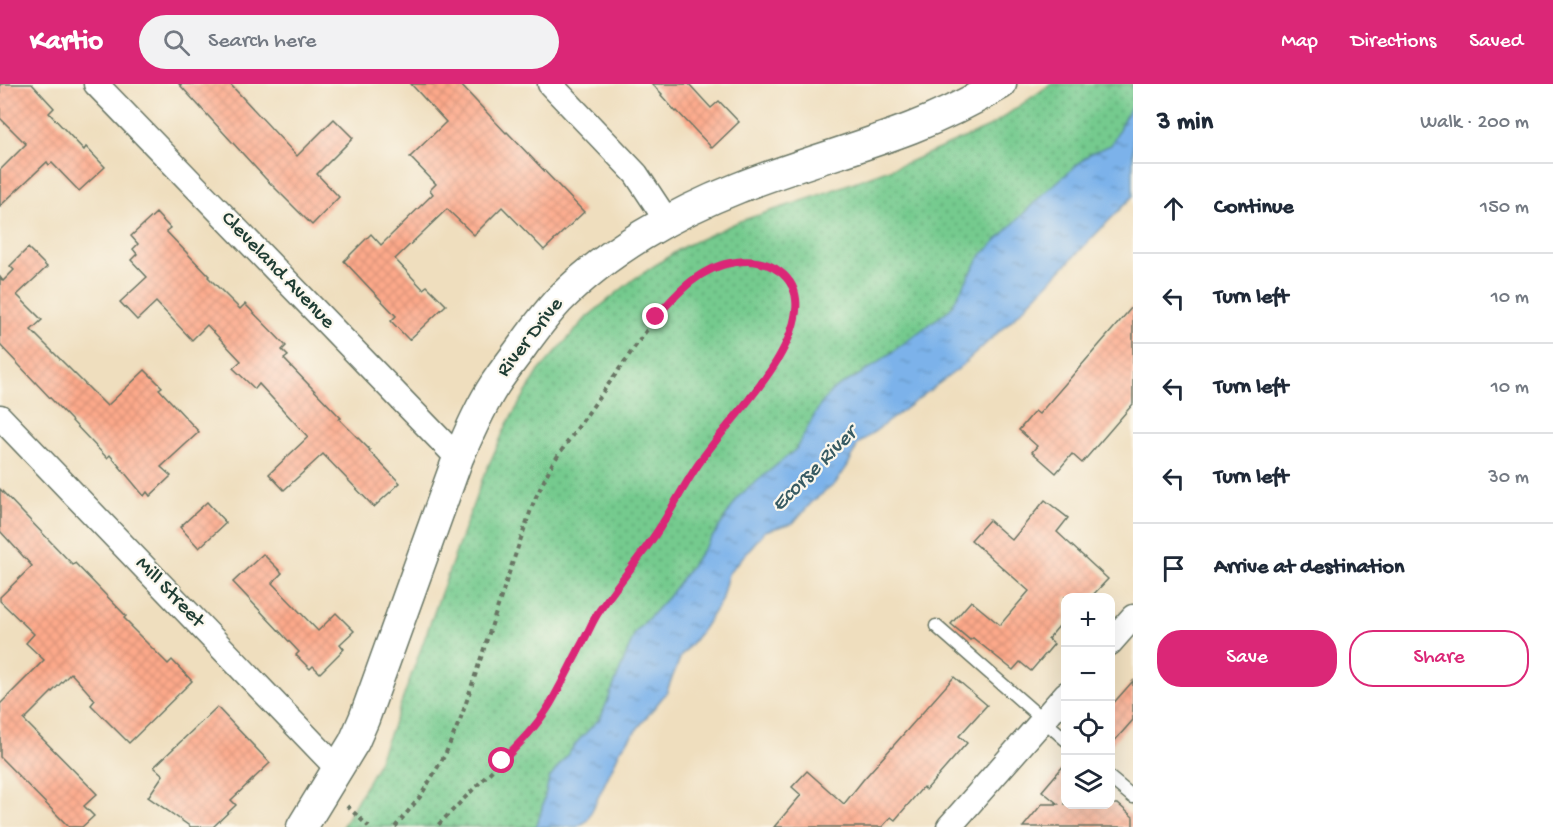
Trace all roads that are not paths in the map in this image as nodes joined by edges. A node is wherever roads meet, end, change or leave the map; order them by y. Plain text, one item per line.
1 (96, 84) edge
2 (550, 84) edge
3 (1001, 84) edge
4 (667, 221) junction
5 (0, 417) edge
6 (458, 458) junction
7 (1133, 617) edge
8 (936, 626) dead end
9 (1115, 637) edge
10 (1061, 699) edge
11 (1042, 720) junction
12 (1061, 737) edge
13 (338, 770) junction
14 (1115, 782) edge
15 (1133, 798) edge
16 (302, 827) edge
17 (949, 827) edge

1 - 6 street, Cleveland Avenue
2 - 4 street
3 - 4 street, River Drive
4 - 6 street, River Drive
5 - 13 street, Mill Street
6 - 13 street, River Drive
7 - 9 street
8 - 11 lane
10 - 11 street
11 - 12 lane
11 - 17 street
13 - 16 street, River Drive
14 - 15 lane

